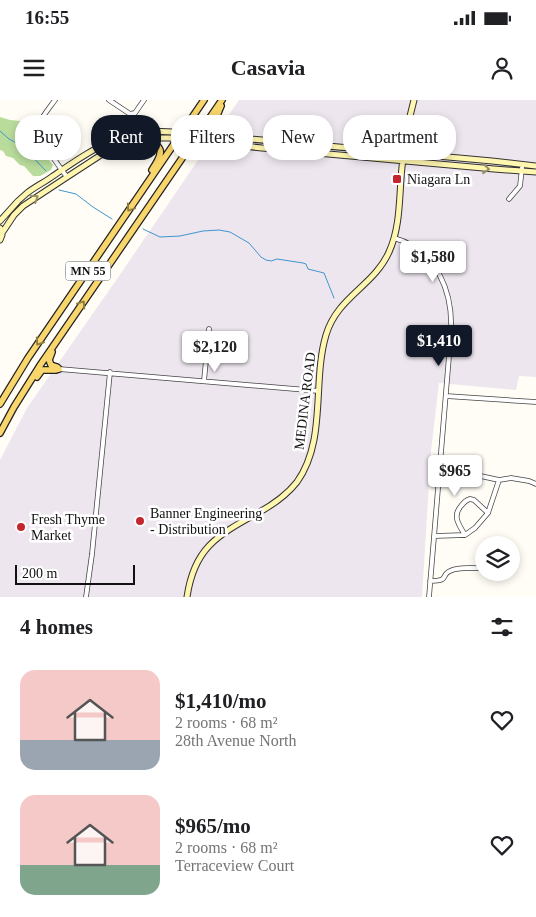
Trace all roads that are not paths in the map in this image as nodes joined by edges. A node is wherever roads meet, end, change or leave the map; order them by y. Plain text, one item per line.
1 (55, 100) edge
2 (109, 100) edge
3 (144, 100) edge
4 (204, 100) edge
5 (223, 100) edge
6 (414, 100) edge
7 (194, 115) edge
8 (212, 115) edge
9 (217, 115) edge
10 (410, 115) edge
11 (171, 135) edge
12 (253, 140) edge
13 (253, 147) edge
14 (343, 148) edge
15 (171, 149) edge
16 (456, 158) edge
17 (94, 160) edge
18 (159, 160) edge
19 (181, 160) edge
20 (403, 161) junction
21 (522, 165) junction
22 (536, 166) edge
23 (62, 170) junction
24 (522, 171) junction
25 (536, 172) edge
26 (67, 177) junction
27 (139, 195) junction
28 (509, 200) dead end
29 (0, 221) edge
30 (1, 231) edge
31 (394, 238) junction
32 (0, 240) edge
33 (208, 329) dead end
34 (54, 344) junction
35 (59, 369) junction
36 (110, 372) junction
37 (204, 381) junction
38 (318, 391) junction
39 (446, 396) junction
40 (536, 402) edge
41 (0, 404) edge
42 (8, 419) junction
43 (0, 434) edge
44 (439, 467) junction
45 (499, 480) junction
46 (536, 484) edge
47 (488, 513) junction
48 (465, 535) junction
49 (434, 536) junction
50 (475, 568) edge
51 (430, 581) junction
52 (86, 597) edge
53 (187, 597) edge
54 (429, 597) edge

1 - 23 street
2 - 3 street
4 - 7 main road, MN 55
5 - 8 main road, MN 55
5 - 9 main road
6 - 10 street, MEDINA ROAD
11 - 23 street
12 - 14 street
13 - 20 street
15 - 27 main road, MN 55
16 - 21 street
17 - 26 street
18 - 27 main road
34 -> 19 main road, MN 55
20 -> 24 street
20 - 31 street, MEDINA ROAD
21 - 22 street
21 - 24 street
23 - 26 street
23 - 29 street
24 - 25 street
24 - 28 street
30 -> 26 street
27 -> 41 main road, MN 55
30 - 32 street
31 - 38 street, MEDINA ROAD
31 - 39 street
33 - 37 street
34 - 35 main road
34 - 42 main road, MN 55
35 - 36 street
35 - 42 main road
36 - 37 street
36 - 52 street
37 - 38 street
38 - 53 street, MEDINA ROAD
39 - 40 street
39 - 44 street
42 - 43 main road, MN 55
44 - 45 street
44 - 49 street
45 - 46 street
45 - 47 street
47 - 48 street
47 - 48 street
48 - 49 street
49 - 51 street
50 - 51 street
51 - 54 street

